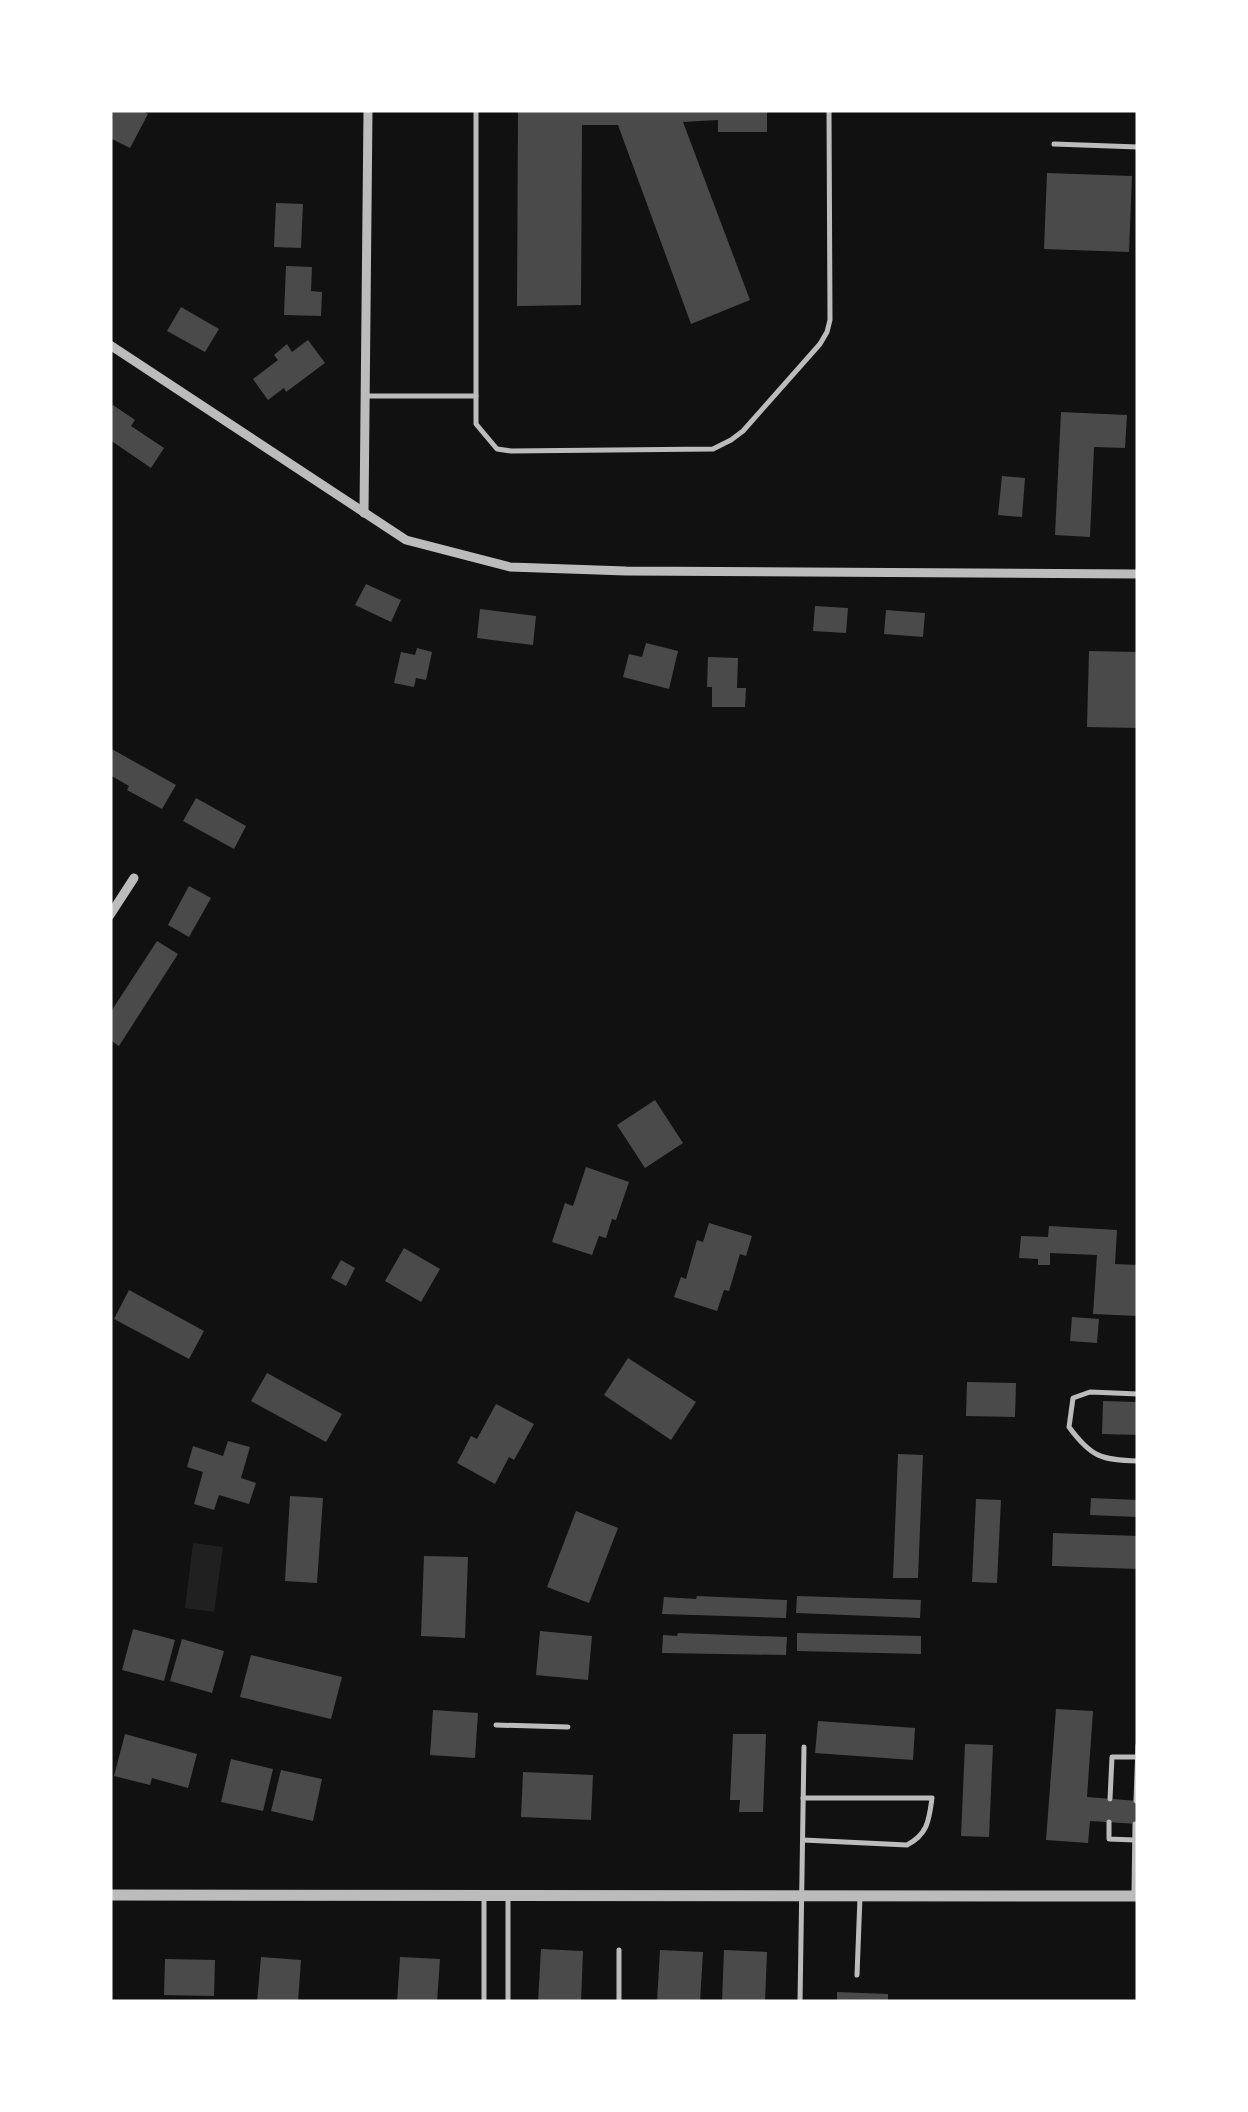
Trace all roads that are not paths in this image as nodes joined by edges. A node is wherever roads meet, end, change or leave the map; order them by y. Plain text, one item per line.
1 (368, 110) edge
2 (476, 110) edge
3 (829, 110) edge
4 (1054, 144) dead end
5 (1138, 148) edge
6 (110, 345) edge
7 (365, 396) junction
8 (476, 396) junction
9 (364, 514) junction
10 (1138, 574) edge
11 (134, 878) dead end
12 (110, 914) edge
13 (1138, 1394) edge
14 (1138, 1461) edge
15 (496, 1726) dead end
16 (568, 1727) dead end
17 (1138, 1745) edge
18 (804, 1747) dead end
19 (1138, 1757) edge
20 (803, 1798) junction
21 (1110, 1799) dead end
22 (1136, 1801) edge
23 (1109, 1822) dead end
24 (1135, 1824) dead end
25 (802, 1840) junction
26 (1136, 1840) edge
27 (110, 1894) edge
28 (484, 1894) junction
29 (508, 1894) junction
30 (802, 1894) junction
31 (860, 1894) junction
32 (1136, 1896) edge
33 (618, 1950) dead end
34 (857, 1975) dead end
35 (484, 2002) edge
36 (508, 2002) edge
37 (618, 2002) edge
38 (800, 2002) edge

1 - 7 street
2 - 8 lane
3 - 8 lane
4 - 5 lane
6 - 9 street
7 - 8 lane
7 - 9 street
9 - 10 street
11 - 12 street
13 - 14 lane
15 - 16 lane
17 - 19 lane
18 - 20 lane
19 - 21 lane
19 - 22 lane
20 - 25 lane
20 - 25 lane
23 - 26 lane
24 - 26 lane
25 - 30 lane
26 - 32 lane
27 - 28 street
28 - 29 street
28 - 35 lane
29 - 30 street
29 - 36 lane
30 - 31 street
30 - 38 lane
31 - 32 street
31 - 34 lane
33 - 37 lane

